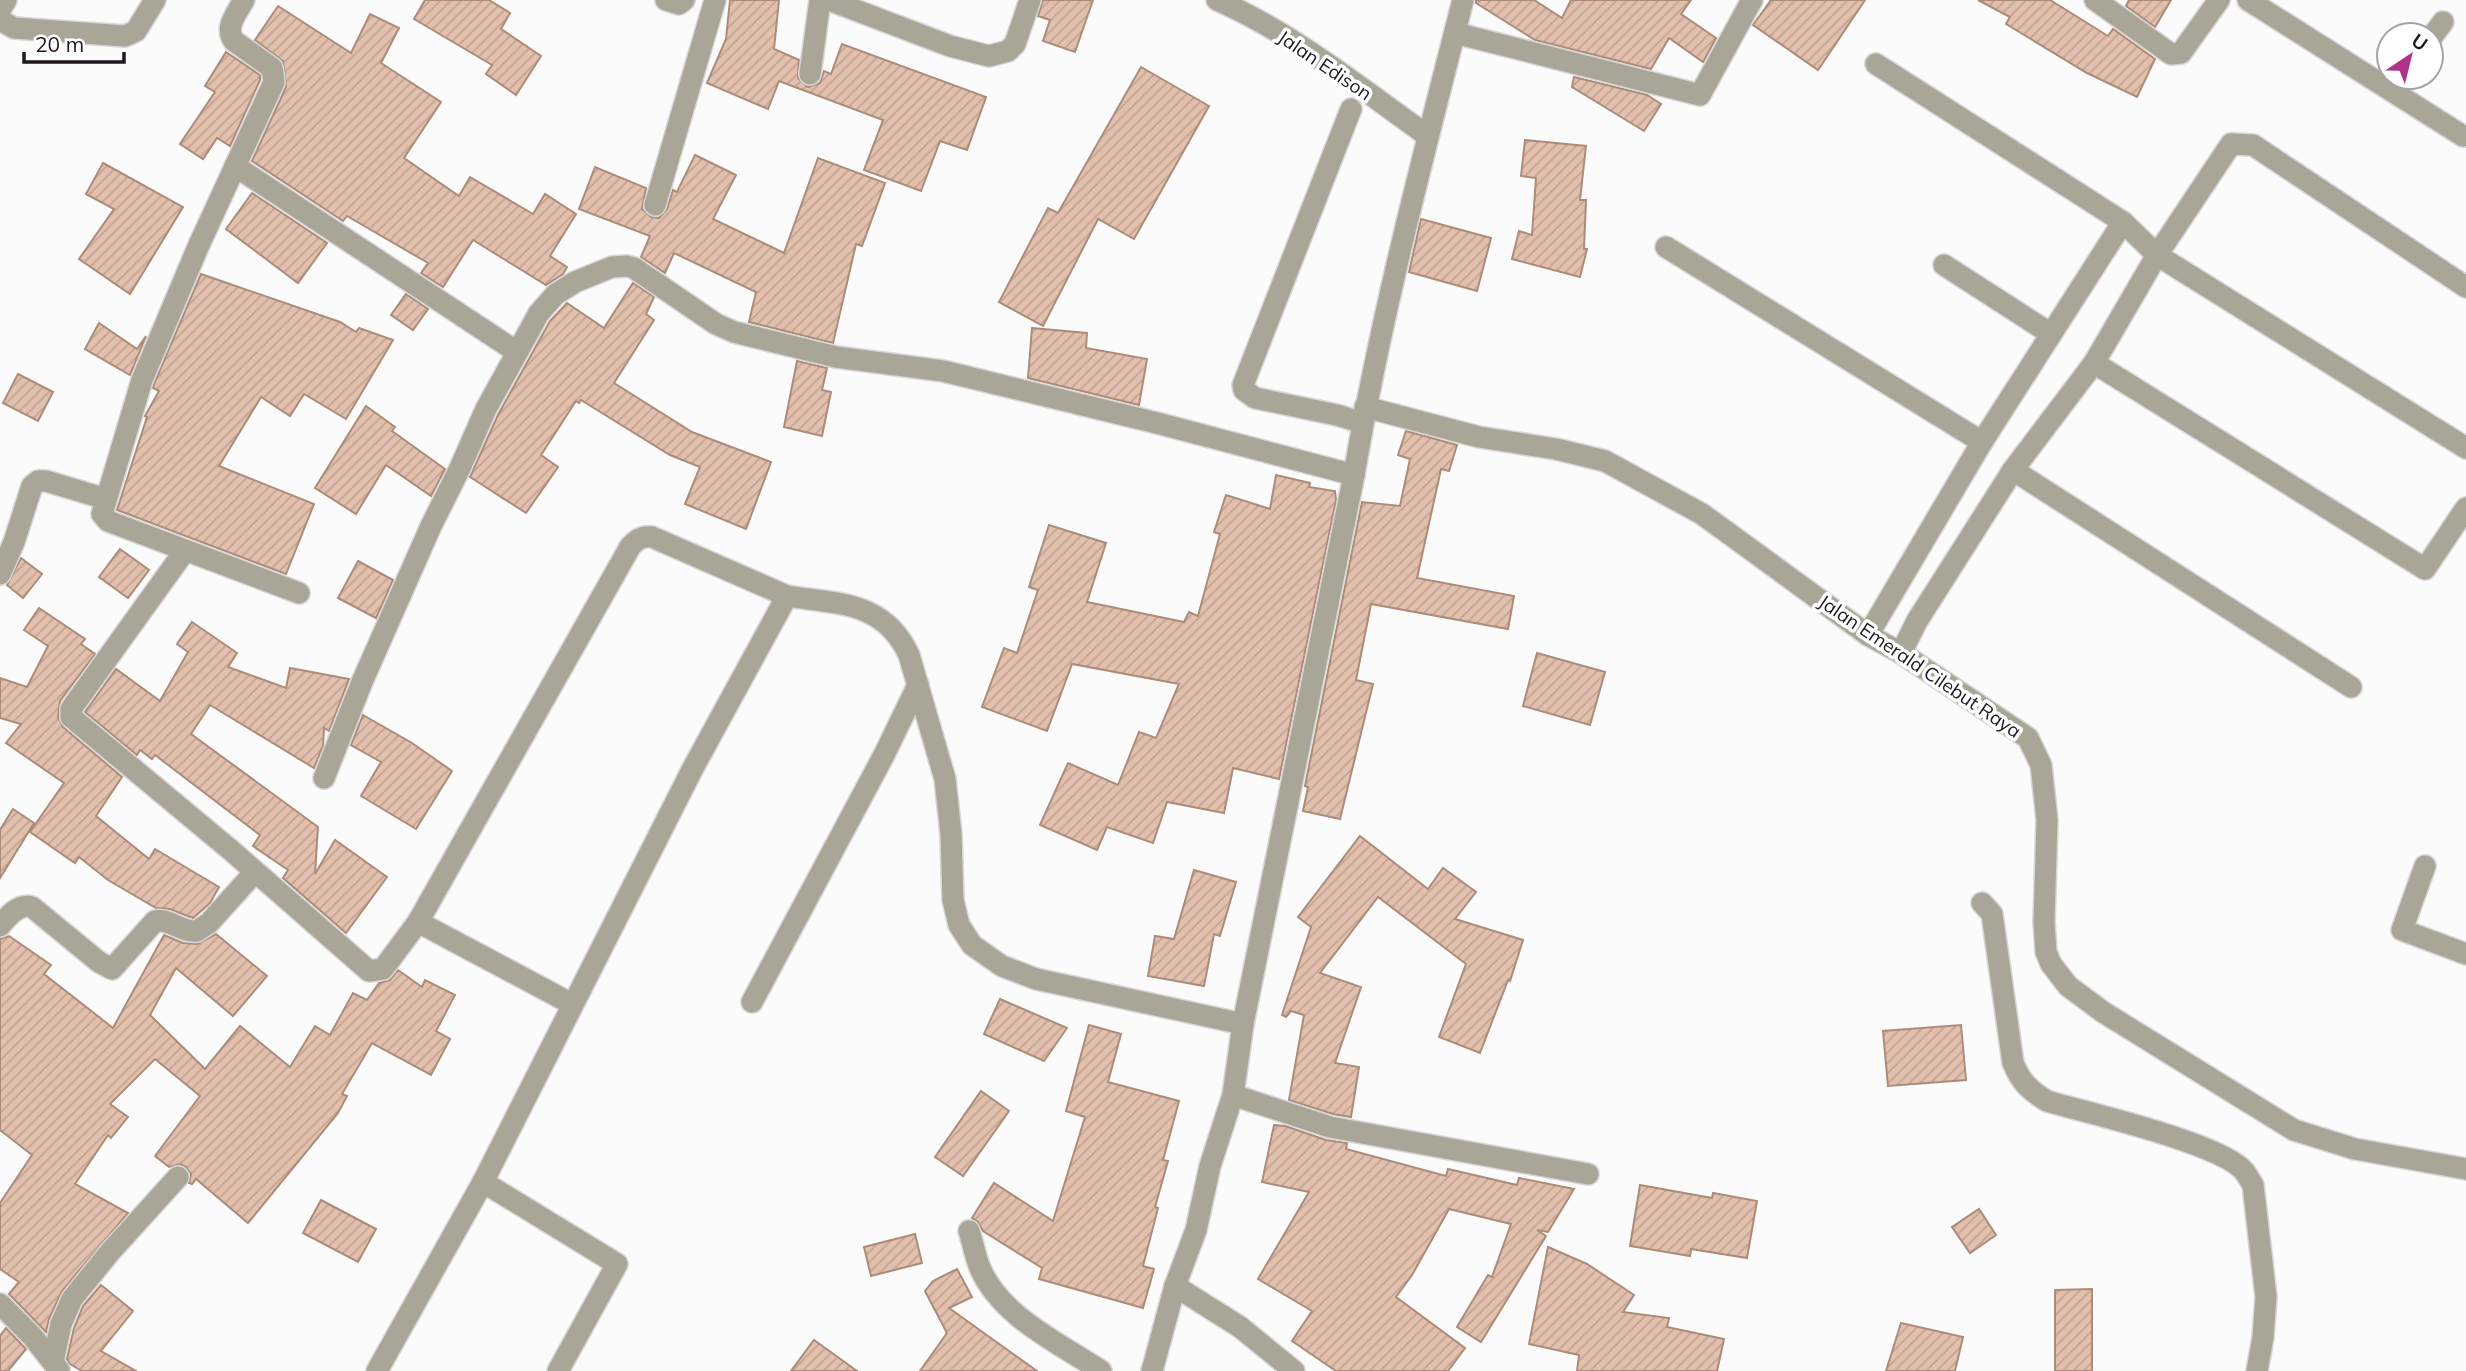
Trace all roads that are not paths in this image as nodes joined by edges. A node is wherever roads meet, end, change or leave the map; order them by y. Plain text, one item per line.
1 (6, 0) edge
2 (155, 0) edge
3 (244, 0) edge
4 (666, 0) edge
5 (684, 0) edge
6 (715, 0) edge
7 (820, 0) edge
8 (830, 0) edge
9 (1030, 0) edge
10 (1217, 0) edge
11 (1463, 0) edge
12 (1752, 0) edge
13 (2095, 0) edge
14 (2219, 0) edge
15 (2248, 0) edge
16 (0, 10) edge
17 (0, 20) edge
18 (1455, 33) junction
19 (1876, 64) dead end
20 (2375, 71) edge
21 (810, 74) dead end
22 (2407, 91) edge
23 (1351, 109) dead end
24 (1428, 136) junction
25 (2463, 136) dead end
26 (235, 166) junction
27 (655, 205) dead end
28 (2123, 222) junction
29 (1666, 247) dead end
30 (2157, 255) junction
31 (1944, 265) dead end
32 (2466, 287) edge
33 (2051, 334) junction
34 (517, 352) junction
35 (2094, 363) junction
36 (1364, 415) junction
37 (1982, 442) junction
38 (2466, 448) edge
39 (2014, 470) junction
40 (1354, 475) junction
41 (106, 499) junction
42 (2466, 508) edge
43 (184, 552) junction
44 (0, 574) edge
45 (299, 593) dead end
46 (787, 596) junction
47 (1868, 635) junction
48 (1901, 653) junction
49 (918, 685) junction
50 (2351, 687) dead end
51 (324, 778) dead end
52 (2426, 866) dead end
53 (255, 872) junction
54 (1982, 904) dead end
55 (418, 922) junction
56 (0, 926) edge
57 (2466, 954) edge
58 (752, 1002) dead end
59 (572, 1004) junction
60 (1243, 1024) junction
61 (1233, 1095) junction
62 (2466, 1169) edge
63 (1588, 1174) dead end
64 (178, 1177) dead end
65 (483, 1182) junction
66 (969, 1231) dead end
67 (1175, 1286) junction
68 (0, 1304) edge
69 (56, 1367) edge
70 (377, 1371) edge
71 (558, 1371) edge
72 (1101, 1371) edge
73 (1152, 1371) edge
74 (1294, 1371) edge
75 (2256, 1371) edge

1 - 16 street
2 - 17 street
3 - 26 street
4 - 5 street
6 - 27 street
7 - 21 street
8 - 9 street
10 - 24 street, Jalan Edison
11 - 18 street
12 - 18 street
13 - 14 street
15 - 20 street
18 - 24 street
19 - 28 street
22 - 25 street
23 - 36 street, Jalan Emerald Cilebut Raya
24 - 36 street
26 - 34 street
26 - 41 street
28 - 30 street
28 - 33 street
29 - 37 street
30 - 32 street
30 - 35 street
30 - 38 street
31 - 33 street
33 - 37 street
34 - 40 street
34 - 51 street
35 - 39 street
35 - 42 street
36 - 40 street
36 - 47 street, Jalan Emerald Cilebut Raya
37 - 47 street
39 - 48 street
39 - 50 street
40 - 60 street
41 - 43 street
41 - 44 street
43 - 45 street
43 - 53 street
46 - 49 street
46 - 55 street
46 - 59 street
47 - 48 street, Jalan Emerald Cilebut Raya
48 - 62 street, Jalan Emerald Cilebut Raya
49 - 58 street
49 - 60 street
52 - 57 street
53 - 55 street
53 - 56 street
54 - 75 street
55 - 59 street
59 - 65 street
60 - 61 street
61 - 63 street
61 - 67 street
64 - 69 street
65 - 70 street
65 - 71 street
66 - 72 street
67 - 73 street
67 - 74 street
68 - 69 street

